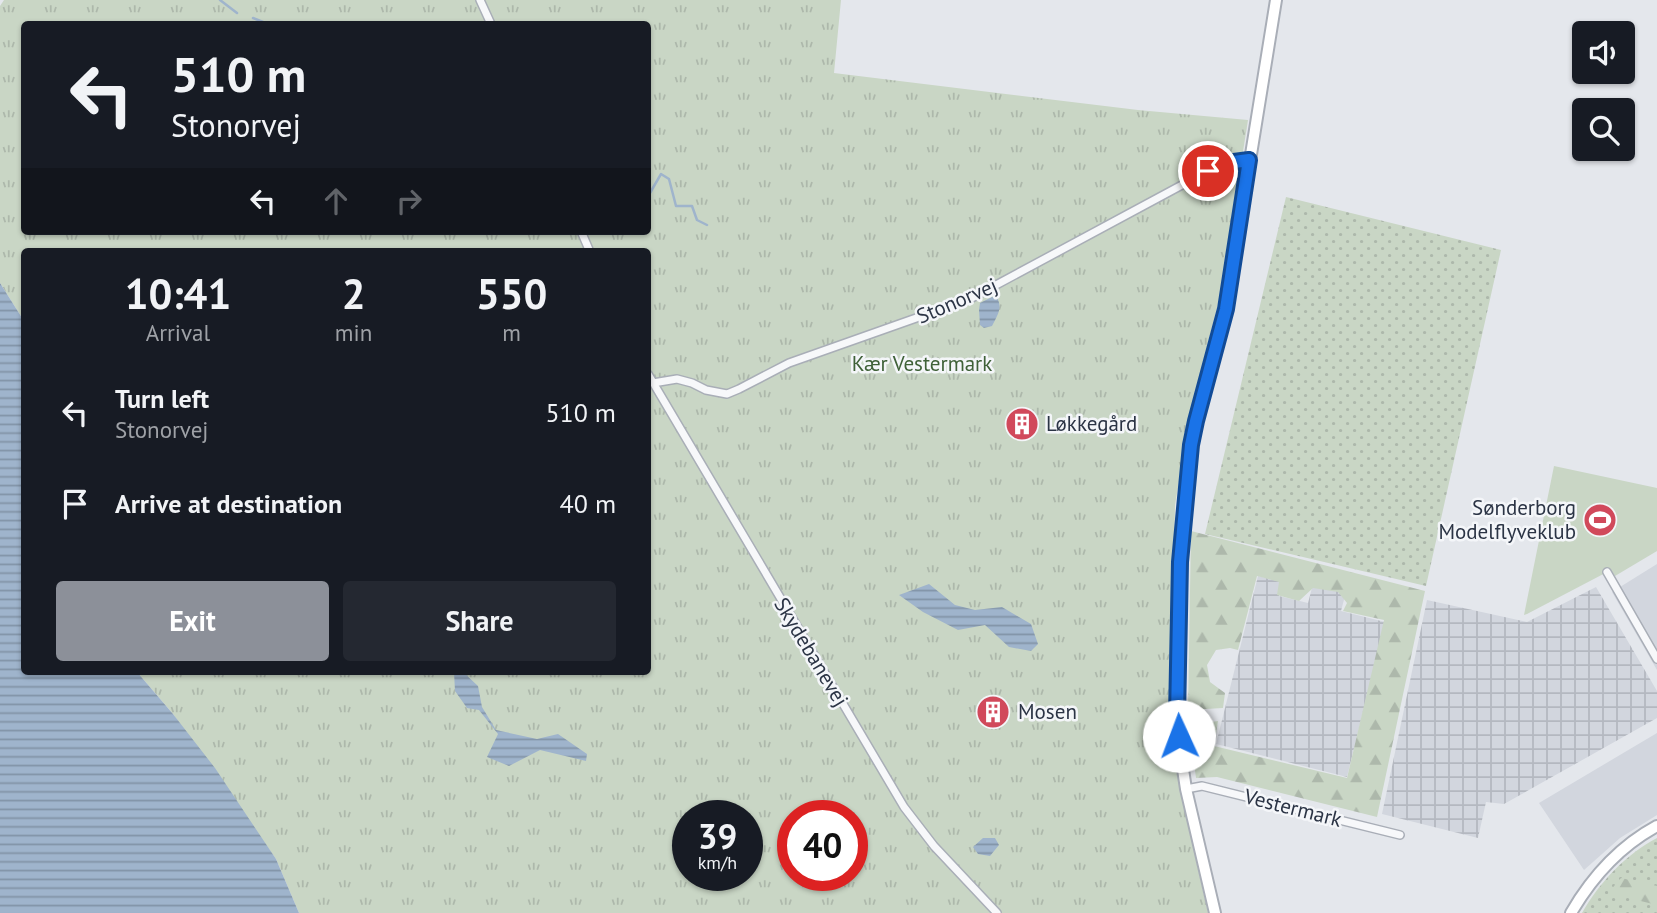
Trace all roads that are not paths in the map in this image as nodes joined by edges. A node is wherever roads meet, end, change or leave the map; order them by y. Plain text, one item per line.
1 (480, 0) edge
2 (1276, 0) edge
3 (490, 21) edge
4 (1249, 160) junction
5 (651, 379) edge
6 (653, 383) junction
7 (1607, 572) dead end
8 (1657, 659) edge
9 (1186, 789) junction
10 (1657, 826) edge
11 (1400, 835) dead end
12 (997, 913) edge
13 (1215, 913) edge
14 (1571, 913) edge

1 - 3 street
2 - 4 street
4 - 6 street, Stonorvej
4 - 9 street
5 - 6 street, Skydebanevej
6 - 12 street, Skydebanevej
7 - 8 street
9 - 11 street, Vestermark
9 - 13 street
10 - 14 street

